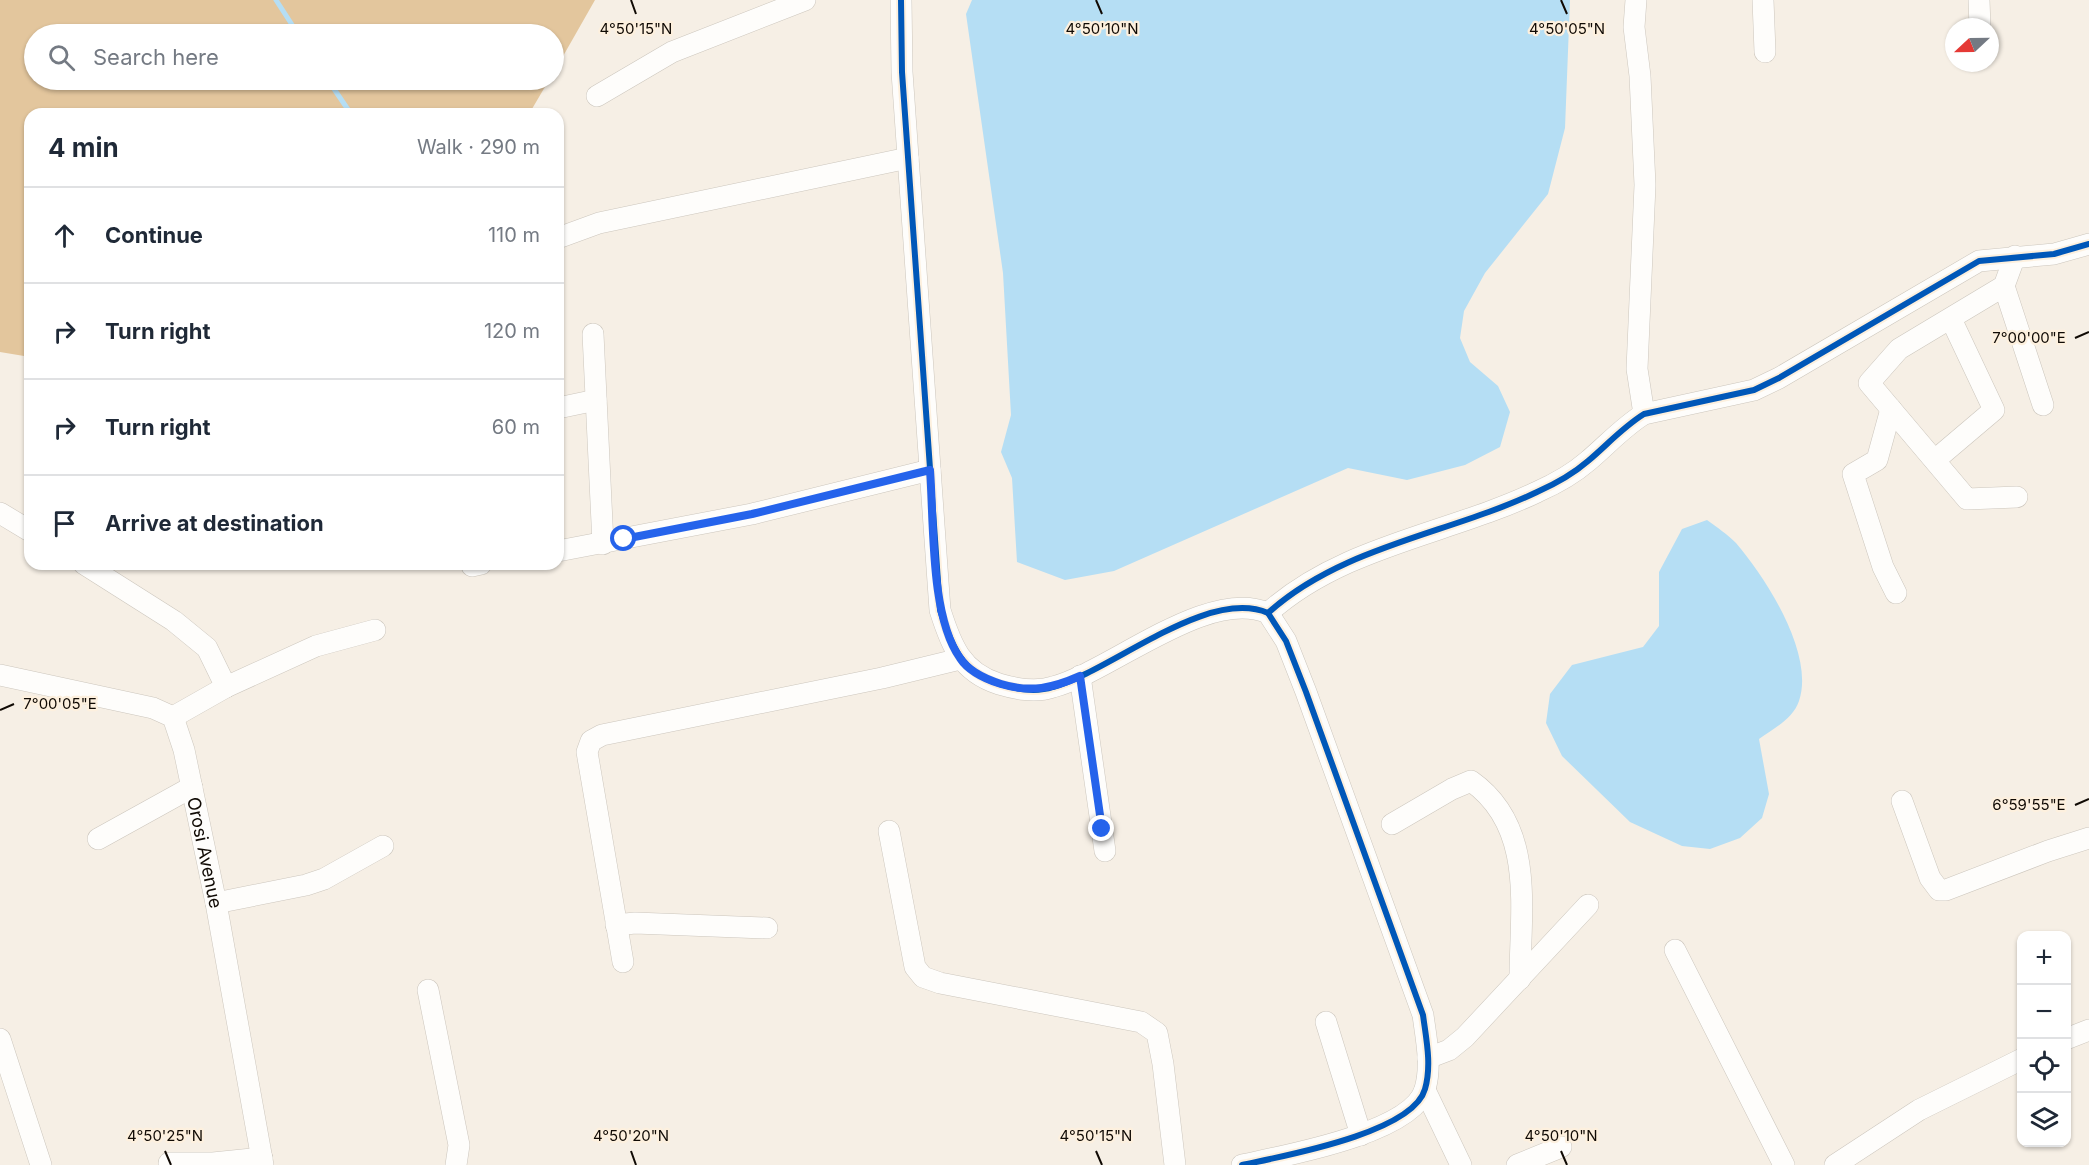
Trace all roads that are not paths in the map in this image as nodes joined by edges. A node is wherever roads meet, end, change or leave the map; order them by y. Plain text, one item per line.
1 (805, 0) edge
2 (901, 0) edge
3 (1636, 0) edge
4 (1763, 0) edge
5 (1979, 0) edge
6 (1980, 18) edge
7 (1765, 52) dead end
8 (597, 96) dead end
9 (908, 158) junction
10 (564, 235) edge
11 (2089, 244) edge
12 (2015, 256) junction
13 (2004, 286) junction
14 (1952, 319) junction
15 (593, 334) dead end
16 (596, 400) junction
17 (2043, 405) dead end
18 (564, 407) edge
19 (1891, 409) junction
20 (1644, 414) junction
21 (1935, 460) junction
22 (930, 470) junction
23 (2017, 497) dead end
24 (0, 513) edge
25 (24, 527) edge
26 (603, 543) junction
27 (564, 550) edge
28 (93, 570) edge
29 (1896, 593) dead end
30 (1268, 613) junction
31 (375, 630) dead end
32 (960, 659) junction
33 (0, 675) edge
34 (1080, 676) junction
35 (226, 687) junction
36 (173, 717) junction
37 (192, 787) junction
38 (1902, 801) dead end
39 (1392, 824) dead end
40 (889, 831) dead end
41 (2089, 838) edge
42 (98, 839) dead end
43 (383, 846) dead end
44 (1105, 851) dead end
45 (216, 903) junction
46 (1588, 906) dead end
47 (616, 925) junction
48 (767, 928) dead end
49 (1675, 950) dead end
50 (623, 962) dead end
51 (1520, 979) junction
52 (428, 990) dead end
53 (1326, 1022) dead end
54 (2089, 1030) edge
55 (0, 1039) edge
56 (2069, 1039) edge
57 (1428, 1058) junction
58 (2017, 1061) edge
59 (1425, 1090) junction
60 (1361, 1135) junction
61 (1561, 1147) dead end
62 (262, 1161) edge
63 (169, 1163) dead end
64 (1779, 1164) edge
65 (41, 1165) edge
66 (456, 1165) edge
67 (1175, 1165) edge
68 (1242, 1165) edge
69 (1461, 1165) edge
70 (1517, 1165) edge
71 (1835, 1165) edge

1 - 8 street
2 - 9 street
3 - 20 street
4 - 7 street
5 - 6 street
9 - 10 street
9 - 22 street
11 - 12 street
12 - 13 street
12 - 20 street
13 - 14 street
13 - 17 street
14 - 19 street
14 - 21 street
15 - 16 street
16 - 18 street
16 - 26 street
19 - 21 street
19 - 29 street
20 - 30 street
21 - 23 street
22 - 26 street
22 - 32 street
24 - 25 street
26 - 27 street
28 - 35 street
30 - 34 street
30 - 57 street
31 - 35 street
32 - 34 street
32 - 47 street
33 - 36 street
34 - 44 street
35 - 36 street
36 - 37 street, Orosi Avenue
37 - 42 street
37 - 45 street, Orosi Avenue
38 - 41 street
39 - 51 street
40 - 67 street
43 - 45 street
45 - 62 street, Orosi Avenue
46 - 51 street
47 - 48 street
47 - 50 street
49 - 64 street
51 - 57 street
52 - 66 street
53 - 60 street
54 - 56 street
55 - 65 street
57 - 59 street
58 - 71 street
59 - 60 street
59 - 69 street
60 - 68 street
61 - 70 street
62 - 63 street

